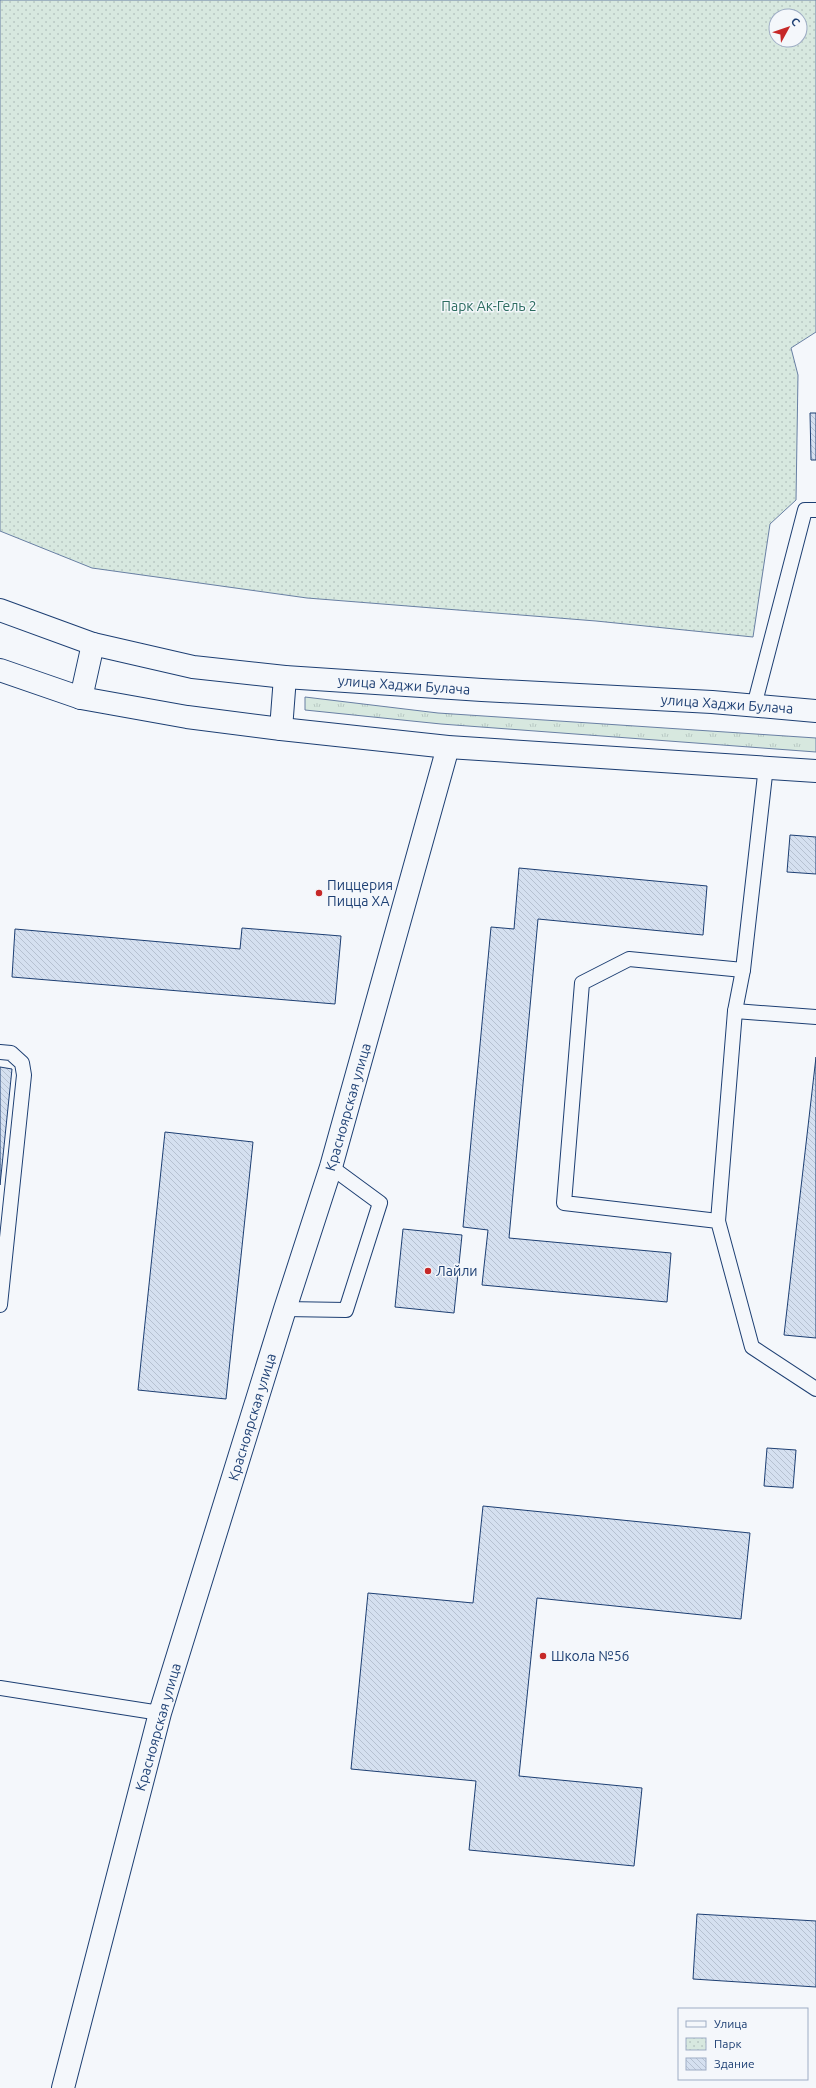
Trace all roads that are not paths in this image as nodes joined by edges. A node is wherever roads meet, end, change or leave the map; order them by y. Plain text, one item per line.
1 (816, 510) edge
2 (0, 610) edge
3 (93, 644) junction
4 (0, 670) edge
5 (285, 677) junction
6 (81, 698) junction
7 (754, 706) junction
8 (816, 711) edge
9 (281, 729) junction
10 (448, 747) junction
11 (766, 766) junction
12 (816, 770) edge
13 (743, 970) junction
14 (735, 1011) junction
15 (816, 1017) edge
16 (0, 1052) edge
17 (331, 1167) junction
18 (718, 1221) junction
19 (0, 1305) edge
20 (285, 1309) junction
21 (816, 1389) edge
22 (0, 1688) edge
23 (160, 1713) junction
24 (63, 2088) edge

1 - 7 lane
2 - 3 main road, улица Хаджи Булача
3 - 5 main road, улица Хаджи Булача
3 - 6 main road
4 - 6 main road
5 - 7 main road, улица Хаджи Булача
5 - 9 main road
6 - 9 main road
7 - 8 main road, улица Хаджи Булача
9 - 10 main road
10 - 11 main road
10 - 17 main road, Красноярская улица
11 - 12 main road
11 - 13 lane
13 - 14 lane
13 - 18 lane
14 - 15 lane
14 - 18 lane
16 - 19 lane
17 - 20 main road, Красноярская улица
17 - 20 lane
18 - 21 lane
20 - 23 main road, Красноярская улица
22 - 23 lane
23 - 24 main road, Красноярская улица

